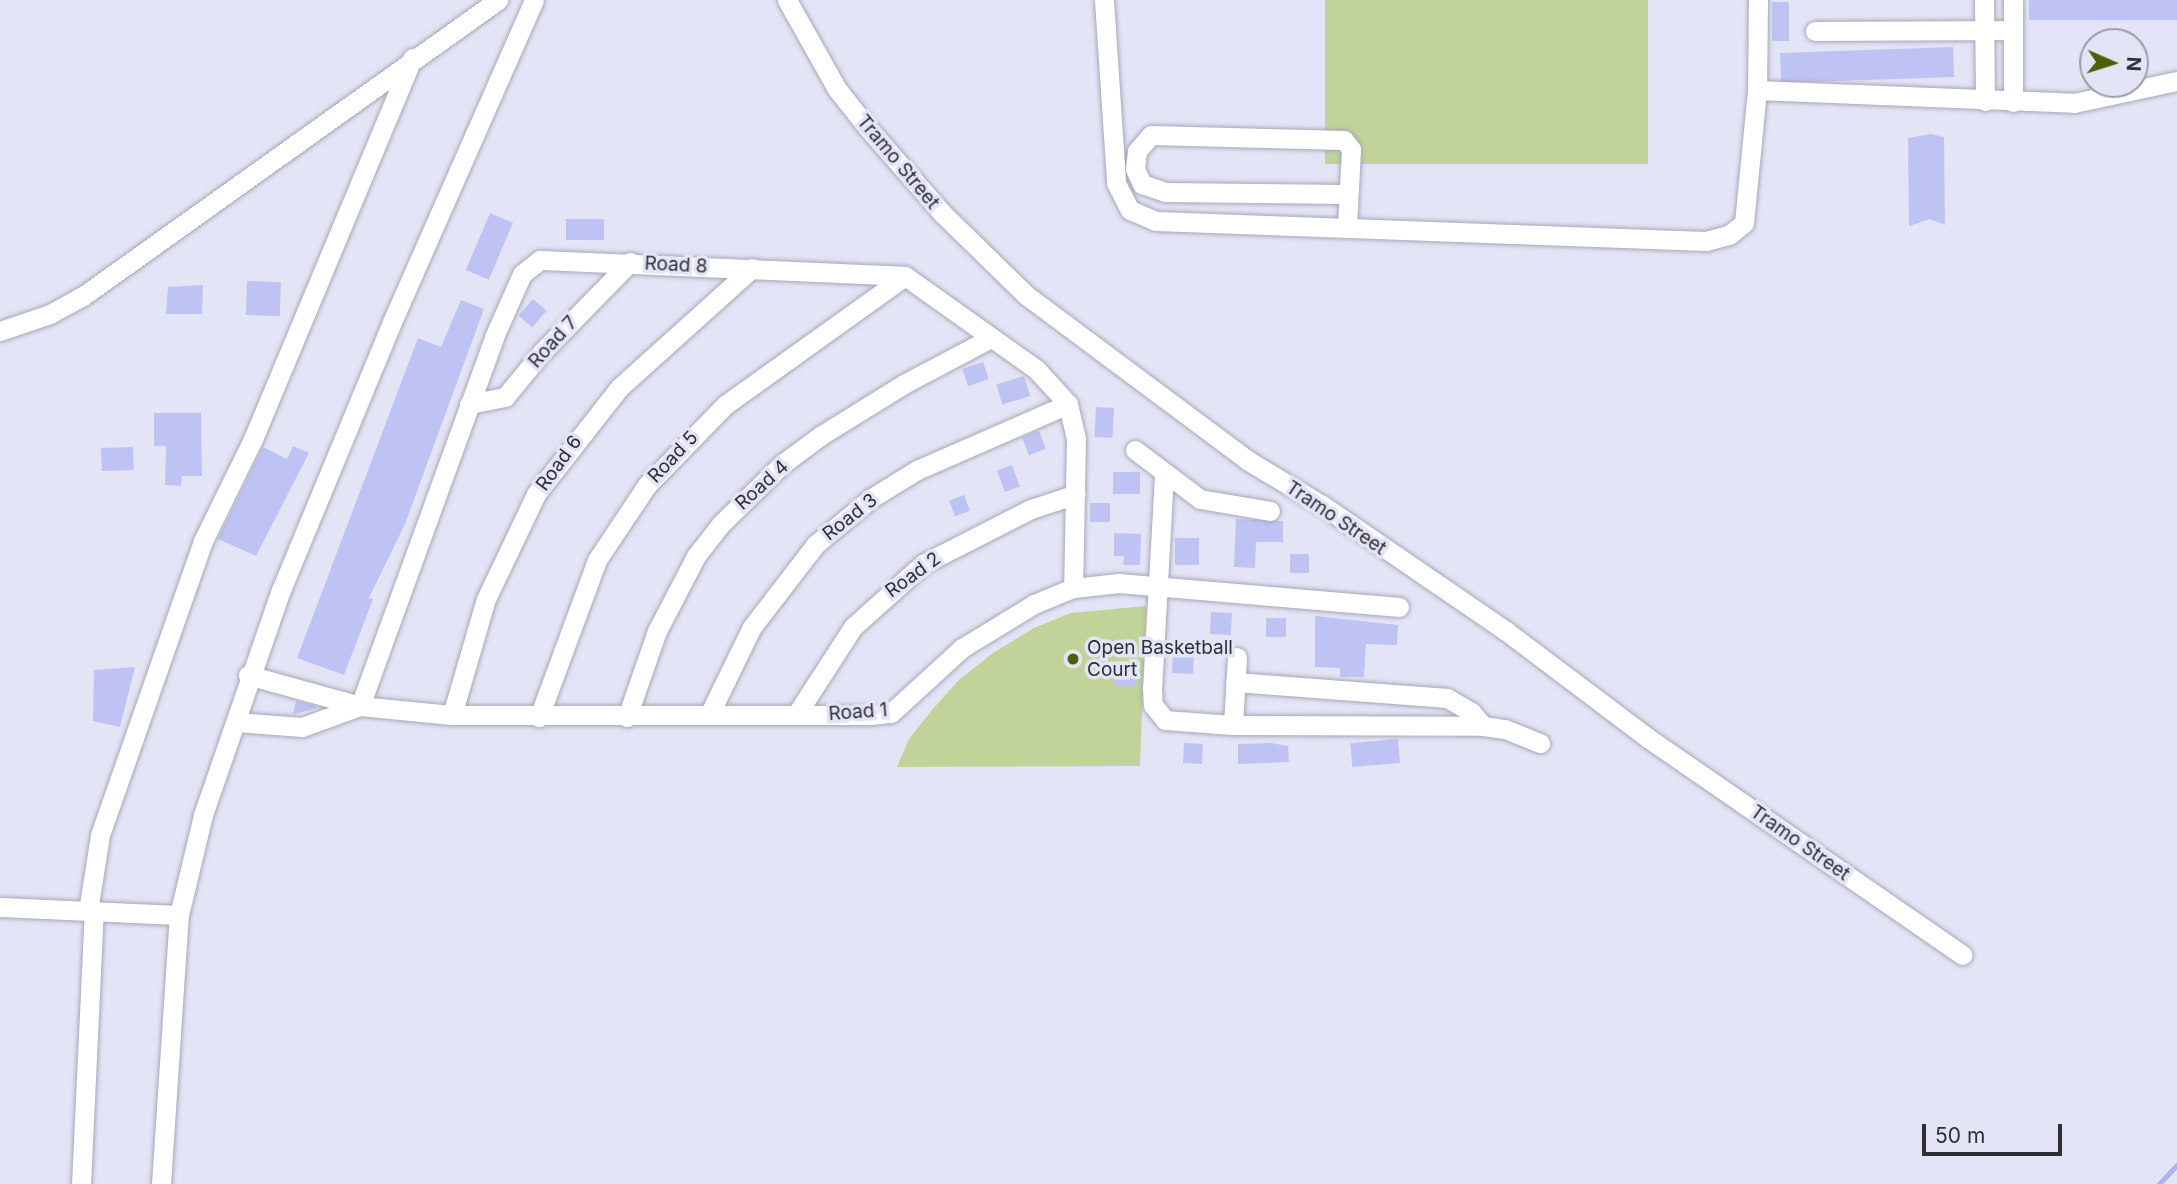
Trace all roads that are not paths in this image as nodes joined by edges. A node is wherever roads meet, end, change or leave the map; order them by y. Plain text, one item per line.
1 (498, 0) edge
2 (534, 0) edge
3 (787, 0) edge
4 (1104, 0) edge
5 (1758, 0) edge
6 (1984, 0) edge
7 (2013, 0) edge
8 (1984, 30) junction
9 (2013, 30) junction
10 (1815, 31) dead end
11 (412, 58) junction
12 (2177, 81) edge
13 (1757, 90) junction
14 (1985, 101) junction
15 (2013, 102) junction
16 (1348, 194) junction
17 (1347, 226) junction
18 (631, 262) junction
19 (752, 268) junction
20 (905, 276) junction
21 (0, 331) edge
22 (991, 338) junction
23 (469, 404) junction
24 (1068, 404) junction
25 (1135, 450) dead end
26 (1164, 475) junction
27 (1076, 494) junction
28 (1270, 511) dead end
29 (1157, 587) junction
30 (1073, 588) junction
31 (1399, 607) dead end
32 (1237, 657) dead end
33 (248, 675) junction
34 (1236, 682) junction
35 (360, 706) junction
36 (452, 715) junction
37 (709, 715) junction
38 (796, 715) junction
39 (539, 717) junction
40 (626, 717) junction
41 (236, 722) junction
42 (1233, 725) junction
43 (1483, 726) junction
44 (1540, 743) dead end
45 (0, 907) edge
46 (91, 911) junction
47 (179, 915) junction
48 (1962, 955) dead end
49 (81, 1184) edge
50 (161, 1184) edge

1 - 11 street
2 - 33 street
3 - 48 street, Tramo Street
4 - 17 street
5 - 13 street
6 - 8 street
7 - 9 street
8 - 9 street
8 - 10 street
8 - 14 street
9 - 15 street
11 - 21 street
11 - 46 street
12 - 15 street
13 - 14 street
13 - 17 street
14 - 15 street
16 - 16 street
16 - 17 street
18 - 19 street, Road 8
18 - 23 street, Road 7
18 - 23 street, Road 8
19 - 20 street, Road 8
19 - 36 street, Road 6
20 - 22 street
20 - 39 street, Road 5
22 - 24 street
22 - 40 street, Road 4
23 - 35 street, Road 8
24 - 27 street
24 - 37 street, Road 3
25 - 26 street
26 - 28 street
26 - 29 street
27 - 30 street
27 - 38 street, Road 2
29 - 30 street, Road 1
29 - 31 street, Road 1
29 - 42 street
30 - 38 street, Road 1
32 - 34 street
33 - 35 street, Road 1
33 - 41 street
34 - 42 street
34 - 43 street
35 - 36 street, Road 1
35 - 41 street
36 - 39 street, Road 1
37 - 38 street, Road 1
37 - 40 street, Road 1
39 - 40 street, Road 1
41 - 47 street
42 - 43 street
43 - 44 street
45 - 46 street
46 - 47 street
46 - 49 street
47 - 50 street

